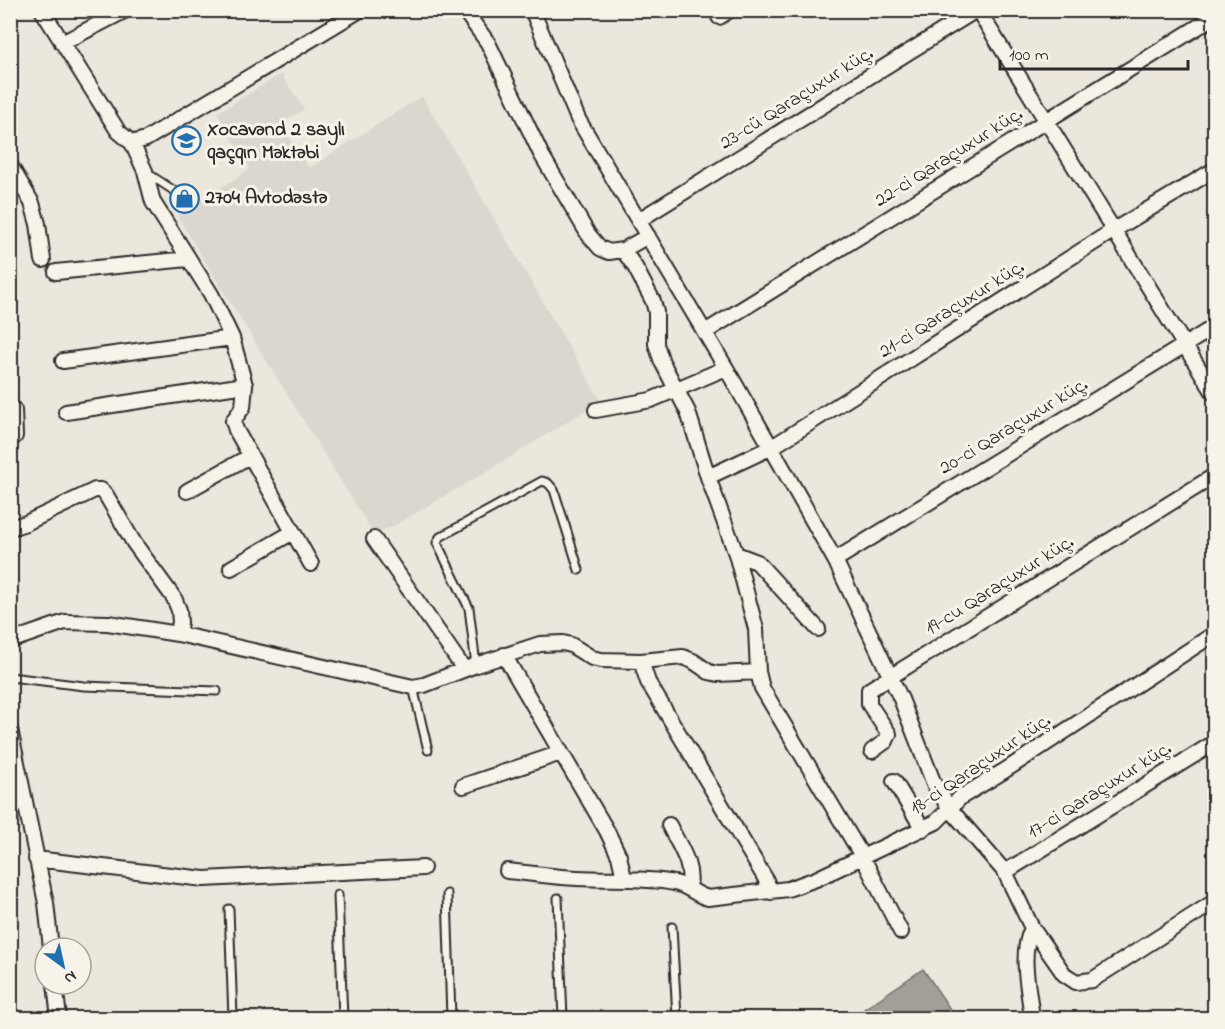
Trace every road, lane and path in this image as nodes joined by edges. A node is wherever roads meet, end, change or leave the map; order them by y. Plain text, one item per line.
1 (42, 10) edge
2 (126, 10) edge
3 (360, 10) edge
4 (464, 10) edge
5 (532, 10) edge
6 (977, 10) edge
7 (1215, 18) edge
8 (62, 44) junction
9 (1047, 120) junction
10 (132, 143) junction
11 (10, 165) edge
12 (1215, 170) edge
13 (145, 171) junction
14 (173, 190) dead end
15 (639, 220) junction
16 (1114, 230) junction
17 (648, 236) junction
18 (623, 250) junction
19 (188, 259) junction
20 (43, 260) dead end
21 (56, 272) dead end
22 (1215, 327) edge
23 (705, 332) junction
24 (232, 338) junction
25 (1185, 346) junction
26 (63, 361) dead end
27 (726, 368) junction
28 (245, 385) junction
29 (677, 390) junction
30 (1215, 393) edge
31 (14, 410) dead end
32 (596, 410) dead end
33 (66, 412) dead end
34 (10, 441) edge
35 (772, 447) junction
36 (250, 456) junction
37 (1215, 476) edge
38 (708, 477) junction
39 (187, 491) dead end
40 (10, 528) edge
41 (293, 532) junction
42 (374, 539) dead end
43 (736, 554) junction
44 (835, 560) junction
45 (311, 564) dead end
46 (231, 568) dead end
47 (579, 570) dead end
48 (818, 629) dead end
49 (178, 634) junction
50 (1215, 634) edge
51 (10, 640) edge
52 (504, 655) junction
53 (641, 661) junction
54 (470, 667) junction
55 (758, 672) junction
56 (890, 676) junction
57 (10, 677) edge
58 (413, 687) junction
59 (217, 691) dead end
60 (10, 729) edge
61 (1215, 743) edge
62 (428, 750) dead end
63 (872, 751) dead end
64 (561, 753) junction
65 (894, 780) dead end
66 (463, 786) dead end
67 (950, 809) junction
68 (669, 825) dead end
69 (922, 829) junction
70 (862, 856) junction
71 (36, 859) junction
72 (423, 868) dead end
73 (507, 871) dead end
74 (1005, 872) junction
75 (624, 878) junction
76 (689, 887) junction
77 (771, 892) junction
78 (447, 894) dead end
79 (338, 895) dead end
80 (558, 898) dead end
81 (1215, 902) edge
82 (229, 909) dead end
83 (672, 927) dead end
84 (1032, 928) junction
85 (901, 932) dead end
86 (50, 936) edge
87 (56, 996) edge
88 (59, 1018) edge
89 (233, 1018) edge
90 (343, 1018) edge
91 (451, 1018) edge
92 (563, 1018) edge
93 (676, 1018) edge
94 (1032, 1018) edge

1 - 8 street
2 - 8 street
3 - 10 street
4 - 18 street
5 - 15 street
6 - 9 street
6 - 15 street, 23-cü Qaraçuxur küç.
7 - 9 street, 22-ci Qaraçuxur küç.
8 - 10 street
9 - 16 street
9 - 23 street, 22-ci Qaraçuxur küç.
10 - 13 street
11 - 20 street
12 - 16 street, 21-ci Qaraçuxur küç.
13 - 14 lane
13 - 19 street
15 - 17 street
16 - 25 street
16 - 35 street, 21-ci Qaraçuxur küç.
17 - 18 street
17 - 23 street
18 - 29 street
19 - 21 street
19 - 24 street
22 - 25 street, 20-ci Qaraçuxur küç.
23 - 27 street
24 - 26 street
24 - 28 street
25 - 30 street
25 - 44 street, 20-ci Qaraçuxur küç.
27 - 29 street
27 - 35 street
28 - 33 street
28 - 36 street
29 - 32 street
29 - 38 street
31 - 34 street
35 - 38 street, 21-ci Qaraçuxur küç.
35 - 44 street
36 - 39 street
36 - 41 street
37 - 56 street, 19-cu Qaraçuxur küç.
38 - 43 street
40 - 49 street
41 - 45 street
41 - 46 street
42 - 54 street
43 - 48 street
43 - 55 street
44 - 56 street
47 - 54 lane
49 - 51 street
49 - 58 street
50 - 67 street, 18-ci Qaraçuxur küç.
52 - 53 street
52 - 54 street
52 - 64 street
53 - 55 street
53 - 77 street
54 - 58 street
55 - 70 street
56 - 63 street, 19-cu Qaraçuxur küç.
56 - 67 street
57 - 59 lane
58 - 62 lane
60 - 71 street
61 - 74 street, 17-ci Qaraçuxur küç.
64 - 66 street
64 - 75 street
65 - 69 street
67 - 69 street, 18-ci Qaraçuxur küç.
67 - 74 street
68 - 76 street
69 - 70 street, 18-ci Qaraçuxur küç.
70 - 77 street, 18-ci Qaraçuxur küç.
70 - 85 street
71 - 72 street
71 - 86 street
73 - 75 street, 18-ci Qaraçuxur küç.
74 - 84 street
75 - 76 street, 18-ci Qaraçuxur küç.
76 - 77 street, 18-ci Qaraçuxur küç.
78 - 91 lane
79 - 90 lane
80 - 92 lane
81 - 84 street
82 - 89 lane
83 - 93 lane
84 - 94 street
87 - 88 street

